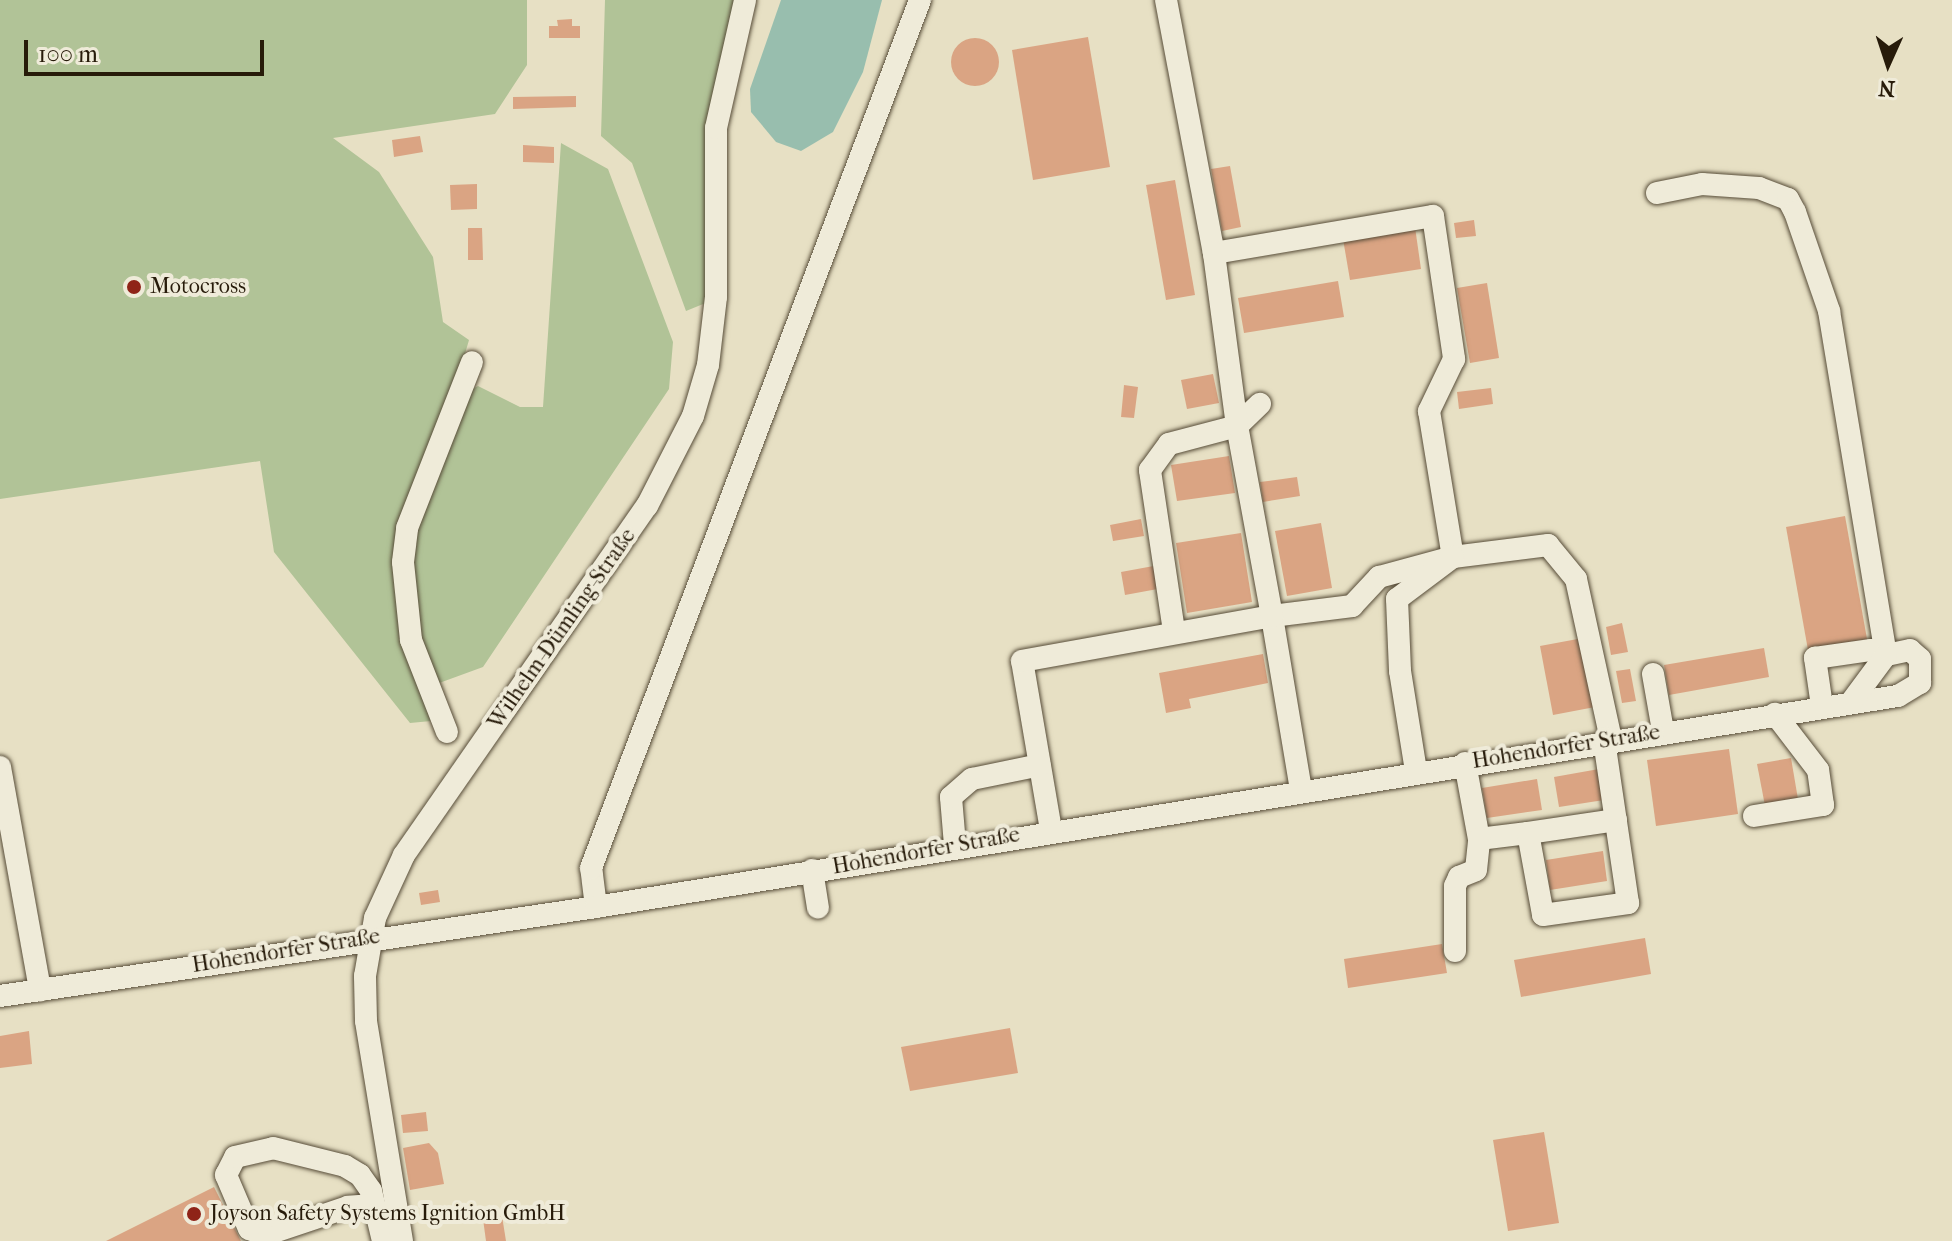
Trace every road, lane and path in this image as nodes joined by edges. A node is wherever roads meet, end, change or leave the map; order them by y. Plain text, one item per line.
1 (745, 0) edge
2 (920, 0) edge
3 (1166, 0) edge
4 (1657, 193) dead end
5 (1214, 253) junction
6 (472, 362) dead end
7 (1260, 404) dead end
8 (1237, 426) junction
9 (1453, 557) junction
10 (1272, 616) junction
11 (1174, 631) junction
12 (1885, 656) junction
13 (1653, 674) dead end
14 (1852, 701) junction
15 (1822, 706) junction
16 (1775, 714) junction
17 (1663, 731) junction
18 (447, 732) dead end
19 (1607, 740) junction
20 (1465, 763) junction
21 (1040, 765) junction
22 (0, 767) edge
23 (1416, 771) junction
24 (1301, 790) junction
25 (1754, 816) dead end
26 (1616, 820) junction
27 (1051, 830) junction
28 (1528, 833) junction
29 (1479, 839) junction
30 (955, 845) junction
31 (812, 870) junction
32 (596, 907) junction
33 (818, 908) dead end
34 (370, 939) junction
35 (1455, 951) dead end
36 (40, 990) junction
37 (0, 996) edge
38 (374, 1205) junction
39 (383, 1241) edge
40 (402, 1241) edge

1 - 34 street, Wilhelm-Dümling-Straße
2 - 32 street
3 - 5 street
4 - 12 street
5 - 8 street
5 - 9 street
6 - 18 street
7 - 8 street
8 - 10 street
8 - 11 street
9 - 10 street
9 - 19 street
9 - 23 street
10 - 11 street
10 - 24 street
11 - 21 street
12 - 14 street
12 - 14 street, Hohendorfer Straße
12 - 15 street
13 - 17 street
14 - 15 street, Hohendorfer Straße
15 - 16 street, Hohendorfer Straße
16 - 17 street, Hohendorfer Straße
16 - 25 street
17 - 19 street, Hohendorfer Straße
19 - 20 street, Hohendorfer Straße
19 - 26 street
20 - 23 street, Hohendorfer Straße
20 - 29 street
21 - 27 street
21 - 30 street
22 - 36 street
23 - 24 street, Hohendorfer Straße
24 - 27 street, Hohendorfer Straße
26 - 28 street
26 - 28 street
27 - 30 street, Hohendorfer Straße
28 - 29 street
29 - 35 street
30 - 31 street, Hohendorfer Straße
31 - 32 street, Hohendorfer Straße
31 - 33 street
32 - 34 street, Hohendorfer Straße
34 - 36 street, Hohendorfer Straße
34 - 40 street, Wilhelm-Dümling-Straße
36 - 37 street, Hohendorfer Straße
38 - 38 street
38 - 39 street

